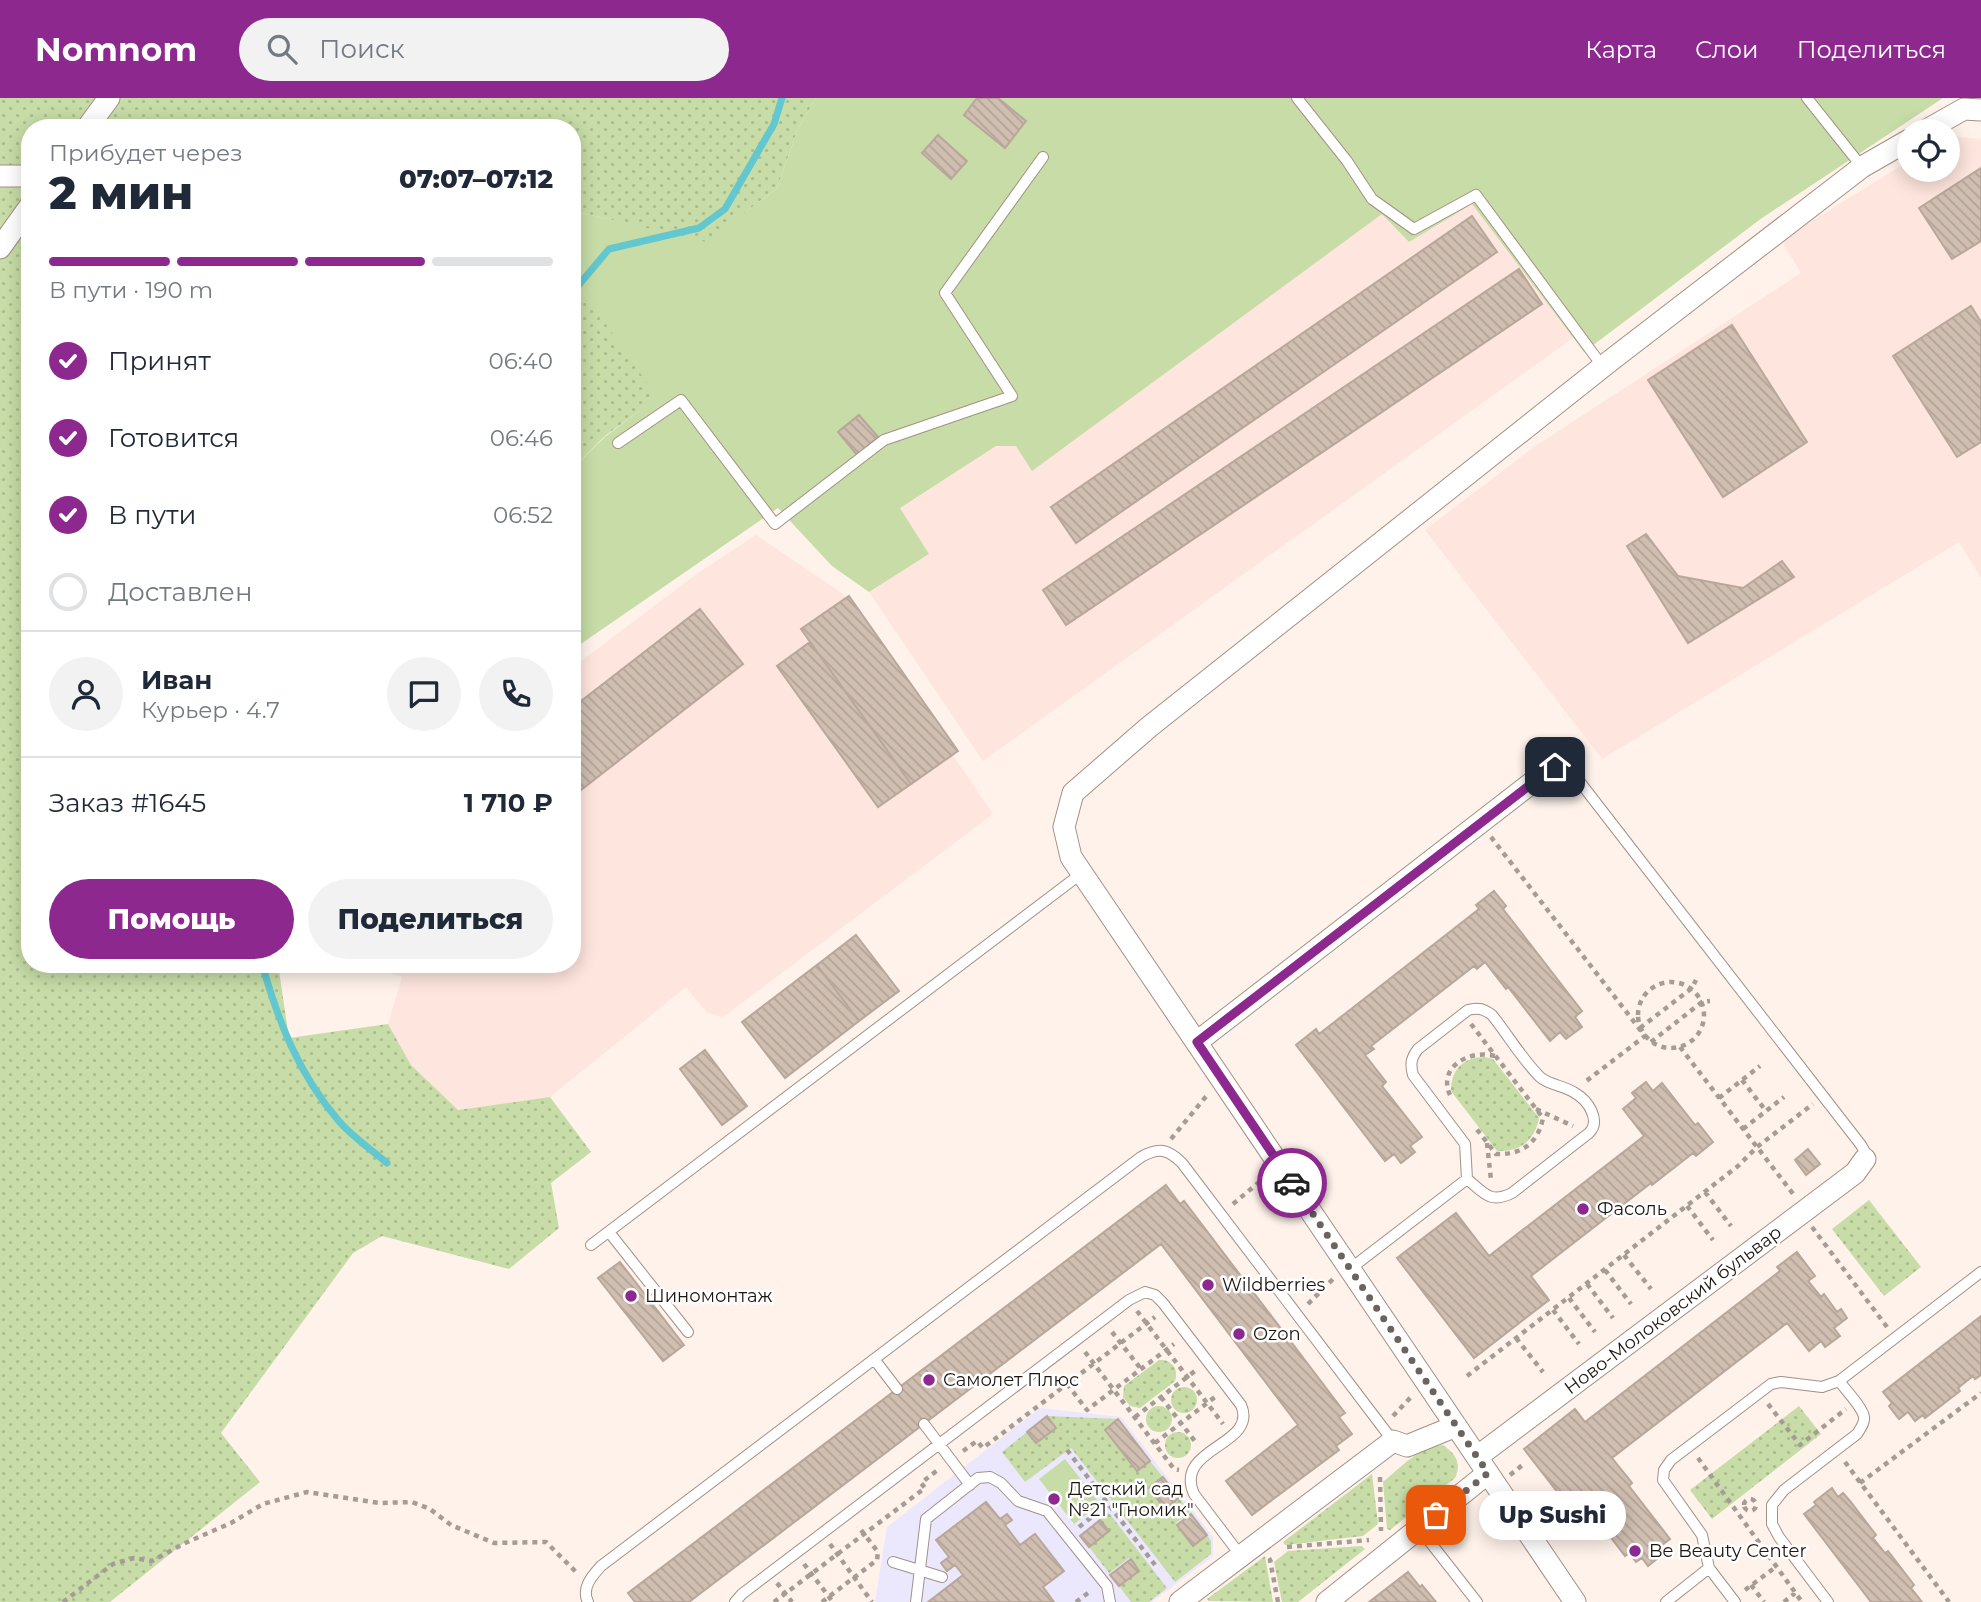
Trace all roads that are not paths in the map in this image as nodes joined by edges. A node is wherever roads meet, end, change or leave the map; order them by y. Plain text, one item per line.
1 (109, 98) edge
2 (1297, 98) edge
3 (1807, 98) edge
4 (1968, 106) edge
5 (94, 119) edge
6 (1946, 119) edge
7 (1897, 147) edge
8 (1043, 157) dead end
9 (1862, 167) junction
10 (0, 176) edge
11 (21, 176) edge
12 (21, 219) edge
13 (0, 248) edge
14 (1603, 367) junction
15 (618, 443) dead end
16 (1563, 767) joint
17 (1077, 865) junction
18 (1197, 1042) junction
19 (1865, 1159) joint
20 (1467, 1179) junction
21 (609, 1232) junction
22 (591, 1245) dead end
23 (1349, 1267) junction
24 (1981, 1272) edge
25 (688, 1332) dead end
26 (874, 1359) junction
27 (1839, 1381) junction
28 (897, 1389) dead end
29 (923, 1424) dead end
30 (1456, 1426) junction
31 (1388, 1434) junction
32 (939, 1445) junction
33 (1491, 1469) junction
34 (970, 1485) junction
35 (1419, 1528) junction
36 (1241, 1556) junction
37 (893, 1562) dead end
38 (1709, 1568) junction
39 (919, 1571) junction
40 (942, 1577) dead end
41 (1734, 1601) edge
42 (589, 1602) edge
43 (736, 1602) edge
44 (916, 1602) edge
45 (1110, 1602) edge
46 (1180, 1602) edge
47 (1326, 1602) edge
48 (1477, 1602) edge
49 (1575, 1602) edge
50 (1666, 1602) edge
51 (1828, 1602) edge

1 - 5 street
2 - 14 lane
3 - 9 lane
4 - 6 street
7 - 9 street
8 - 15 lane
9 - 14 street
10 - 11 street
12 - 13 street
14 - 17 street
16 - 18 street
16 - 19 lane
17 - 18 street
17 - 21 lane
18 - 23 street
19 - 33 street, Ново-Молоковский бульвар
20 - 20 lane
20 - 23 lane
21 - 22 lane
21 - 25 lane
23 - 30 street
24 - 27 lane
26 - 28 lane
26 - 31 lane
26 - 42 lane
27 - 38 lane
27 - 51 lane
29 - 32 lane
30 - 31 street
30 - 33 street
31 - 36 street
32 - 34 lane
32 - 36 lane
32 - 43 lane
33 - 35 street, Ново-Молоковский бульвар
33 - 49 street
34 - 39 lane
34 - 45 lane
35 - 47 street, Ново-Молоковский бульвар
35 - 48 lane
36 - 46 street
37 - 39 lane
38 - 41 lane
38 - 50 lane
39 - 40 lane
39 - 44 lane

